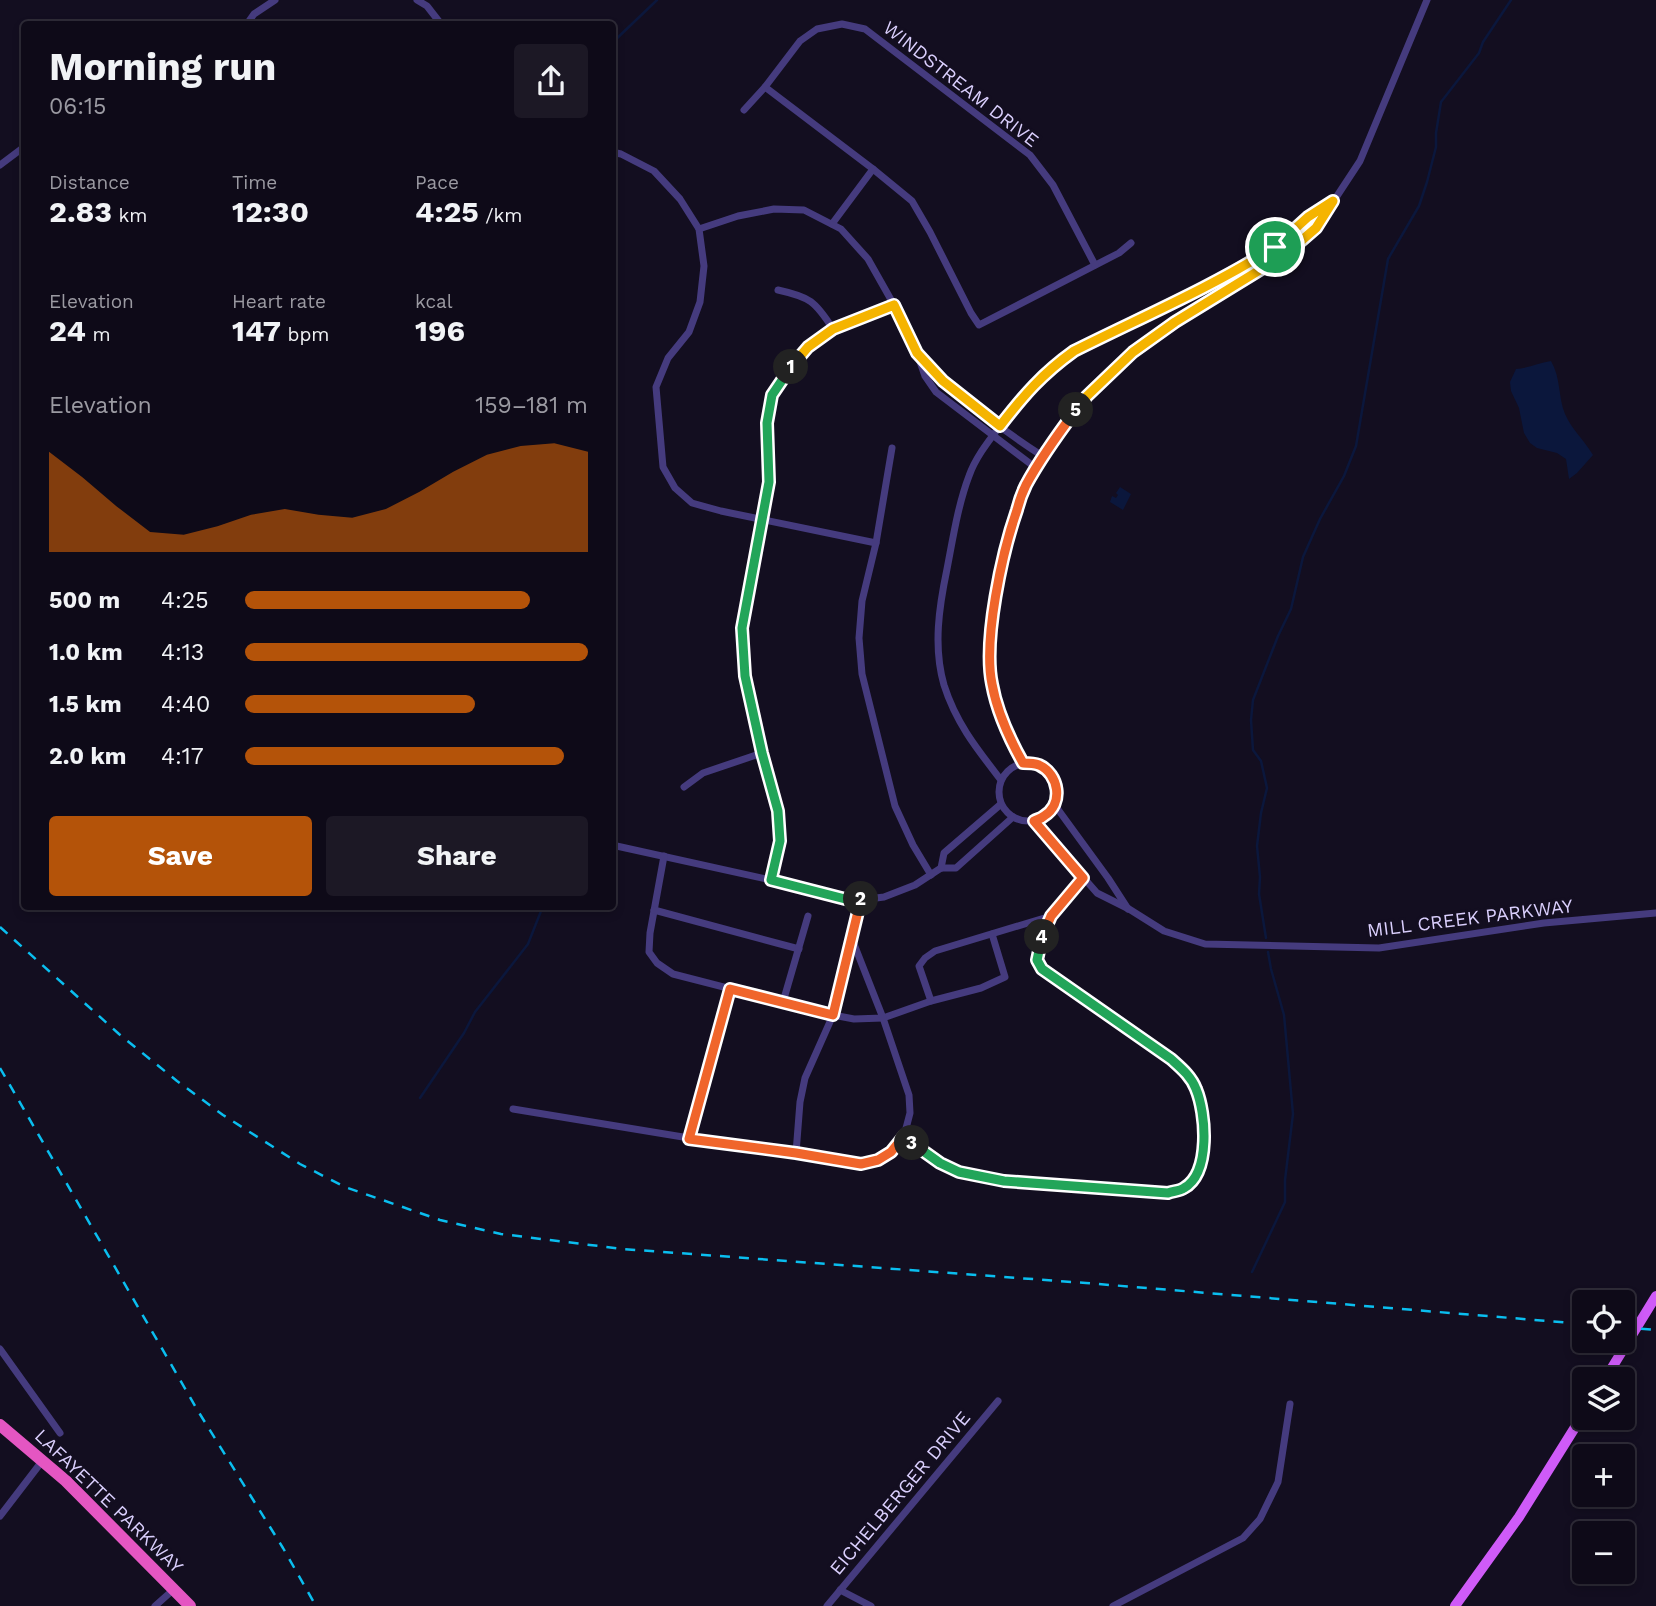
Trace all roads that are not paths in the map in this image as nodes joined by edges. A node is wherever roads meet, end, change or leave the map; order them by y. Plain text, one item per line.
1 (275, 0) edge
2 (417, 0) edge
3 (1427, 0) edge
4 (249, 21) edge
5 (439, 21) edge
6 (765, 87) junction
7 (744, 110) dead end
8 (21, 149) edge
9 (616, 153) edge
10 (0, 165) edge
11 (873, 169) junction
12 (1333, 201) junction
13 (832, 224) junction
14 (699, 229) junction
15 (1130, 243) dead end
16 (1095, 265) junction
17 (778, 290) dead end
18 (894, 305) junction
19 (833, 329) junction
20 (917, 353) junction
21 (1000, 426) junction
22 (993, 436) junction
23 (891, 448) dead end
24 (1044, 457) junction
25 (1036, 468) junction
26 (761, 519) junction
27 (876, 543) junction
28 (762, 753) junction
29 (1023, 763) junction
30 (1001, 780) junction
31 (684, 787) dead end
32 (1001, 804) junction
33 (1054, 804) junction
34 (1013, 817) junction
35 (1034, 821) junction
36 (616, 846) edge
37 (664, 856) junction
38 (940, 868) junction
39 (931, 875) junction
40 (1083, 878) junction
41 (771, 880) junction
42 (863, 899) junction
43 (654, 909) junction
44 (1129, 909) junction
45 (1656, 913) edge
46 (808, 916) dead end
47 (1051, 916) junction
48 (992, 934) junction
49 (852, 939) junction
50 (799, 948) junction
51 (730, 989) junction
52 (930, 1001) junction
53 (783, 1002) junction
54 (833, 1015) junction
55 (883, 1018) junction
56 (513, 1109) dead end
57 (904, 1136) junction
58 (689, 1139) junction
59 (796, 1153) junction
60 (1654, 1300) edge
61 (0, 1349) edge
62 (1613, 1367) edge
63 (998, 1401) dead end
64 (1290, 1404) dead end
65 (0, 1424) edge
66 (1573, 1430) edge
67 (60, 1433) dead end
68 (43, 1460) junction
69 (0, 1516) edge
70 (173, 1590) junction
71 (840, 1590) junction
72 (155, 1606) edge
73 (190, 1606) edge
74 (827, 1606) edge
75 (871, 1606) edge
76 (1113, 1606) edge
77 (1455, 1606) edge

1 - 4 street
2 - 5 street
3 - 12 street
6 - 7 street, WINDSTREAM DRIVE
6 - 11 street
6 - 16 street, WINDSTREAM DRIVE
8 - 10 street
9 - 14 street
11 - 13 street
11 - 16 street
12 - 21 street
12 - 24 street
13 - 14 street
13 - 18 street
14 - 26 street
15 - 16 street
17 - 19 street
18 - 19 street
18 - 20 street
19 - 26 street
20 - 21 street
20 - 22 street
21 - 22 street
21 - 24 street
22 - 25 street
22 - 30 street
23 - 27 street
24 - 25 street
25 - 29 street
26 - 27 street
26 - 28 street
27 - 39 street
28 - 31 street
28 - 41 street
29 - 30 street
29 - 33 street
30 - 32 street
32 - 34 street
32 - 38 street
33 - 35 street
33 - 44 street
34 - 35 street
34 - 38 street
35 - 40 street, MILL CREEK PARKWAY
36 - 37 street
37 - 41 street
37 - 43 street
38 - 39 street
39 - 42 street
40 - 44 street, MILL CREEK PARKWAY
40 - 47 street
41 - 42 street
42 - 49 street
43 - 50 street
43 - 51 street
44 - 45 street, MILL CREEK PARKWAY
46 - 50 street
47 - 48 street
47 - 57 street
48 - 52 street
48 - 52 street
49 - 54 street
49 - 55 street
50 - 53 street
51 - 53 street
51 - 58 street
52 - 55 street
53 - 54 street
54 - 55 street
54 - 59 street
55 - 57 street
56 - 58 street
57 - 59 street
58 - 59 street
60 - 62 main road
61 - 67 street
63 - 71 street, EICHELBERGER DRIVE
64 - 76 street
65 - 68 highway, LAFAYETTE PARKWAY
66 - 77 main road
68 - 69 street
68 - 70 highway, LAFAYETTE PARKWAY
70 - 72 street
70 - 73 highway, LAFAYETTE PARKWAY
71 - 74 street, EICHELBERGER DRIVE
71 - 75 street

